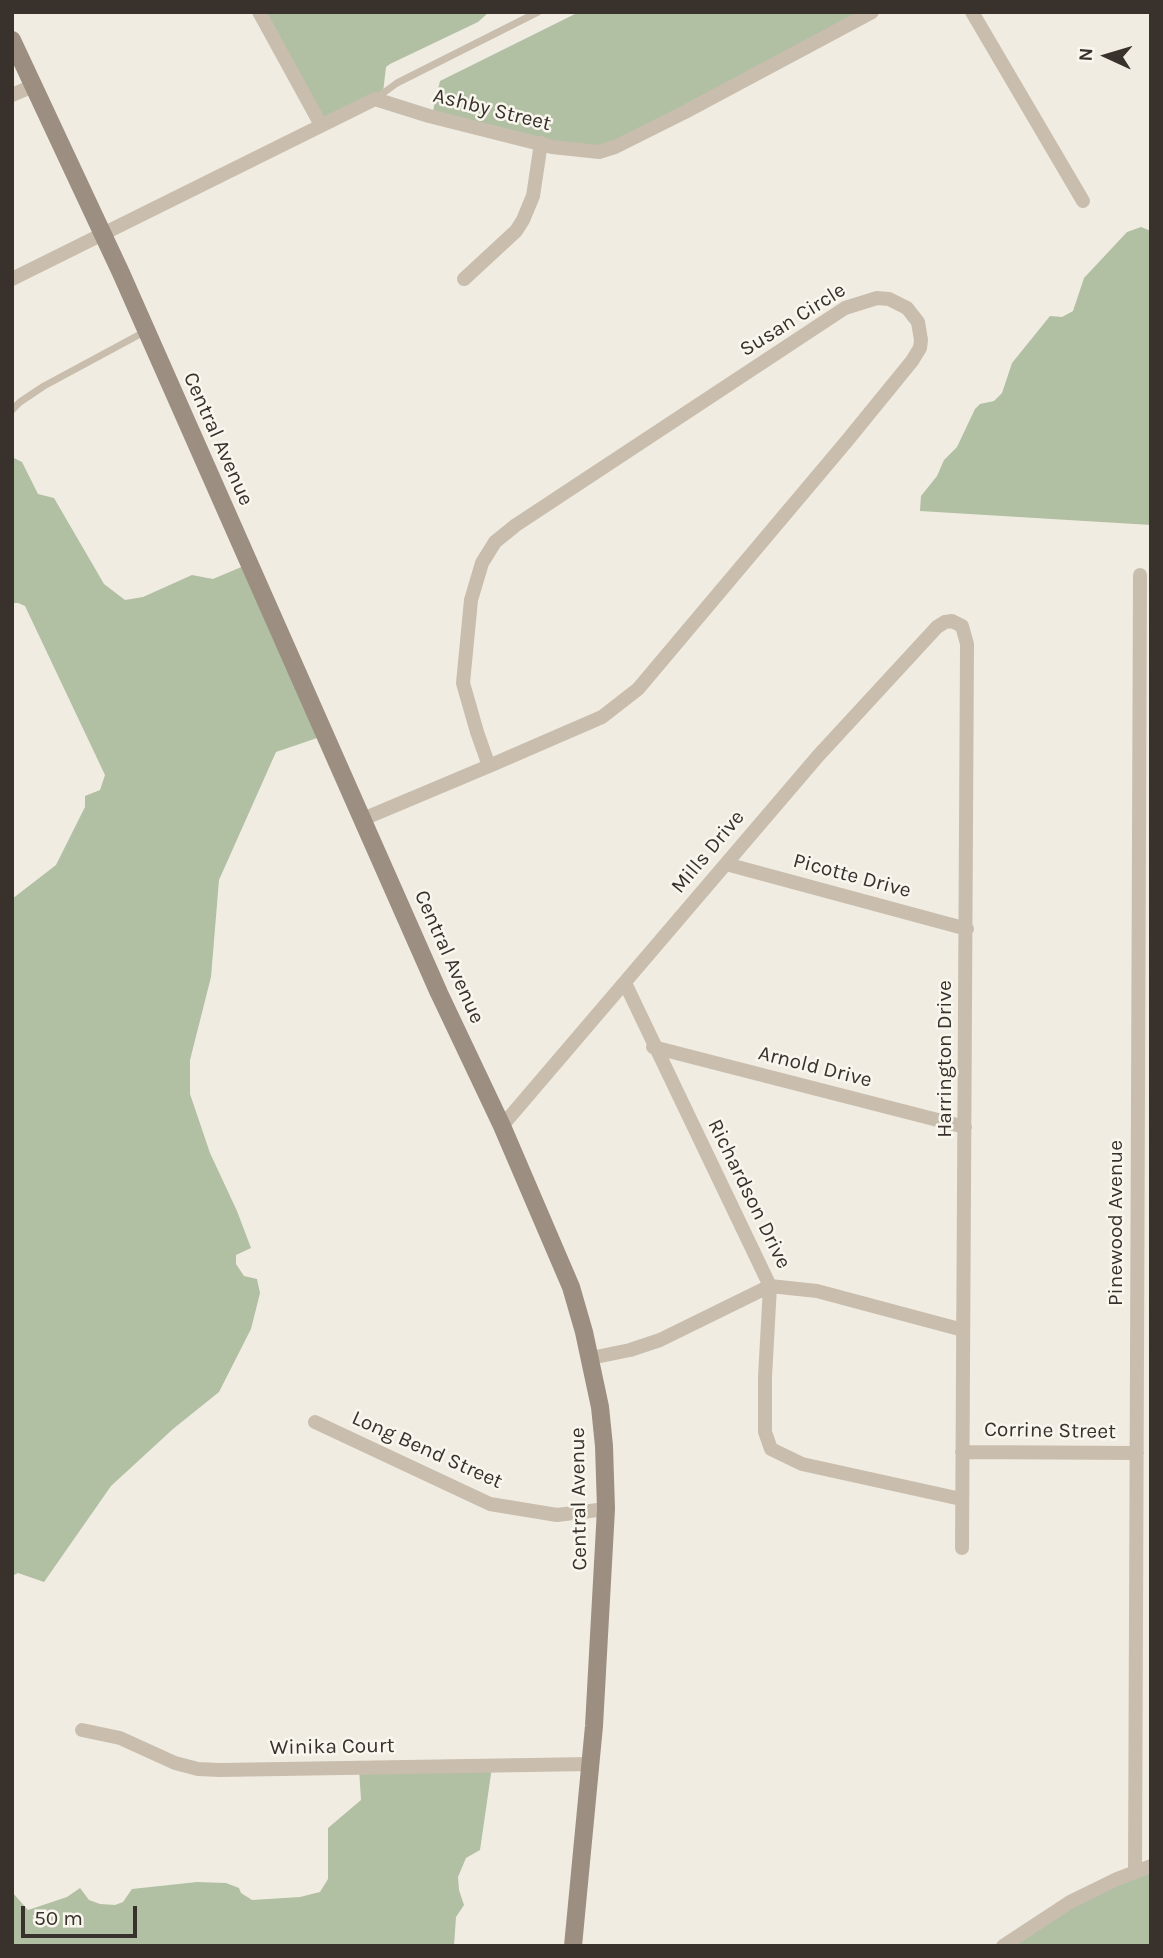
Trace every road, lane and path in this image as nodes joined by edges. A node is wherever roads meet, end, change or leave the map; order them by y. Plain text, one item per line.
1 (259, 12) edge
2 (538, 12) edge
3 (872, 12) edge
4 (972, 12) edge
5 (12, 40) edge
6 (33, 86) junction
7 (12, 95) edge
8 (375, 99) junction
9 (321, 125) junction
10 (541, 143) junction
11 (1083, 201) dead end
12 (102, 234) junction
13 (12, 279) edge
14 (464, 279) dead end
15 (146, 331) junction
16 (12, 410) edge
17 (1140, 575) dead end
18 (957, 623) joint
19 (1145, 650) edge
20 (489, 766) junction
21 (363, 819) junction
22 (726, 864) junction
23 (967, 929) junction
24 (625, 984) junction
25 (653, 1047) junction
26 (502, 1126) junction
27 (965, 1127) junction
28 (1144, 1224) edge
29 (770, 1286) junction
30 (963, 1330) junction
31 (591, 1358) junction
32 (315, 1422) dead end
33 (962, 1451) junction
34 (1137, 1453) junction
35 (961, 1499) junction
36 (606, 1509) junction
37 (962, 1548) dead end
38 (82, 1730) dead end
39 (591, 1764) junction
40 (1151, 1866) edge
41 (1135, 1871) junction
42 (573, 1946) edge
43 (1003, 1946) edge

1 - 9 street
2 - 8 lane
3 - 10 street, Ashby Street
4 - 11 street
5 - 6 main road, Central Avenue
6 - 7 street
6 - 12 main road, Central Avenue
8 - 9 street
8 - 10 street, Ashby Street
9 - 12 street
10 - 14 street
12 - 13 street
12 - 15 main road, Central Avenue
15 - 16 lane
15 - 21 main road, Central Avenue
17 - 19 street, Pinewood Avenue
18 - 22 street, Mills Drive
18 - 23 street, Harrington Drive
19 - 28 street, Pinewood Avenue
20 - 20 street, Susan Circle
20 - 21 street, Susan Circle
21 - 26 main road, Central Avenue
22 - 23 street, Picotte Drive
22 - 24 street, Mills Drive
23 - 27 street, Harrington Drive
24 - 25 street, Richardson Drive
24 - 26 street, Mills Drive
25 - 27 street, Arnold Drive
25 - 29 street, Richardson Drive
26 - 31 main road, Central Avenue
27 - 30 street, Harrington Drive
28 - 34 street, Pinewood Avenue
29 - 30 street
29 - 31 street
29 - 35 street, Richardson Drive
30 - 33 street, Harrington Drive
31 - 36 main road, Central Avenue
32 - 36 street, Long Bend Street
33 - 34 street, Corrine Street
33 - 35 street, Harrington Drive
34 - 41 street, Pinewood Avenue
35 - 37 street, Harrington Drive
36 - 39 main road, Central Avenue
38 - 39 street, Winika Court
39 - 42 main road, Central Avenue
40 - 41 street
41 - 43 street

